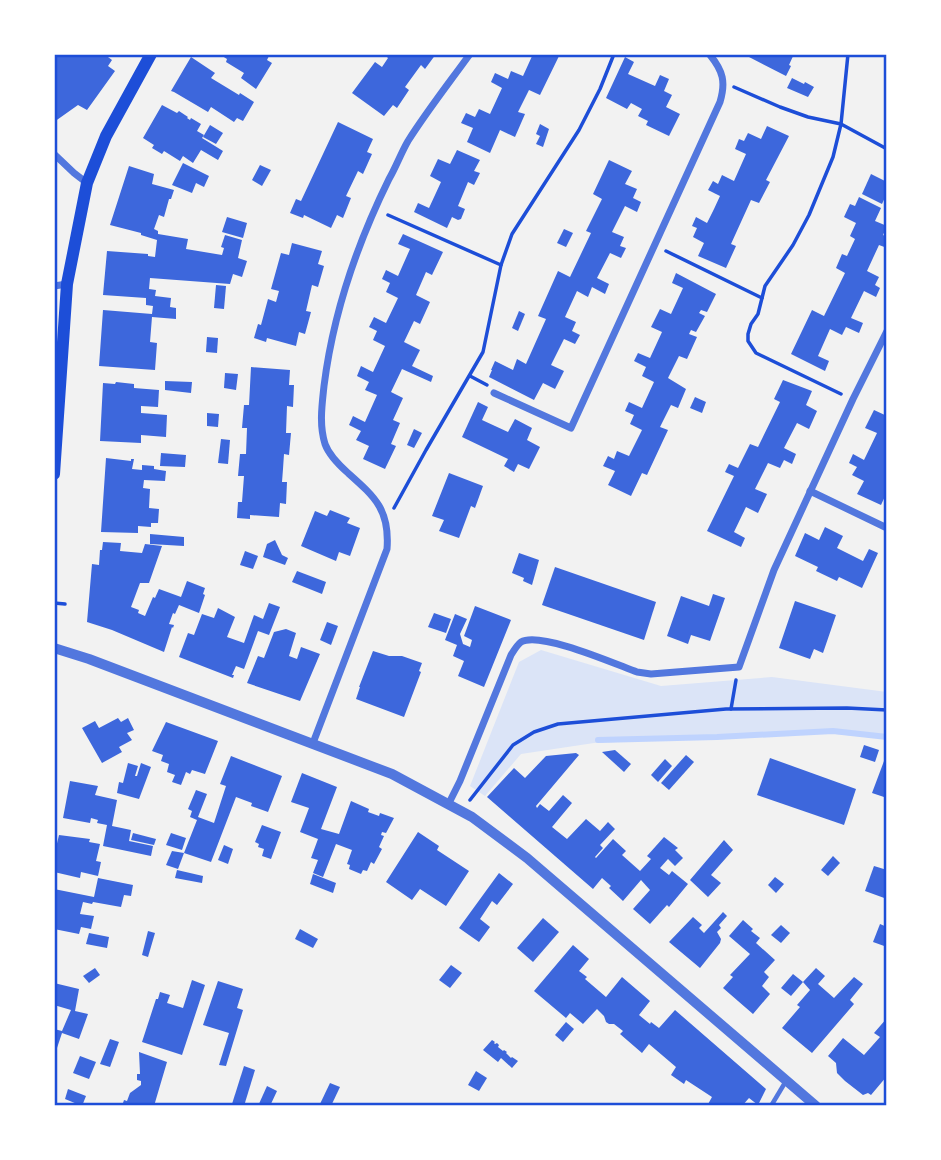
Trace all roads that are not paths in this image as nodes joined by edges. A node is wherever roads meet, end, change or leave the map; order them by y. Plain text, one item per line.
1 (151, 54) edge
2 (470, 54) edge
3 (709, 54) edge
4 (54, 154) edge
5 (87, 183) junction
6 (60, 285) edge
7 (887, 331) edge
8 (494, 393) dead end
9 (54, 474) edge
10 (810, 491) junction
11 (887, 528) edge
12 (54, 648) edge
13 (313, 743) junction
14 (449, 803) junction
15 (786, 1081) junction
16 (771, 1106) edge
17 (816, 1106) edge

1 - 5 main road
2 - 13 street
3 - 8 street
4 - 5 street
5 - 6 main road
6 - 9 main road
7 - 10 street
10 - 11 street
10 - 14 street
12 - 13 street
13 - 14 street
14 - 15 street
15 - 16 lane
15 - 17 street

